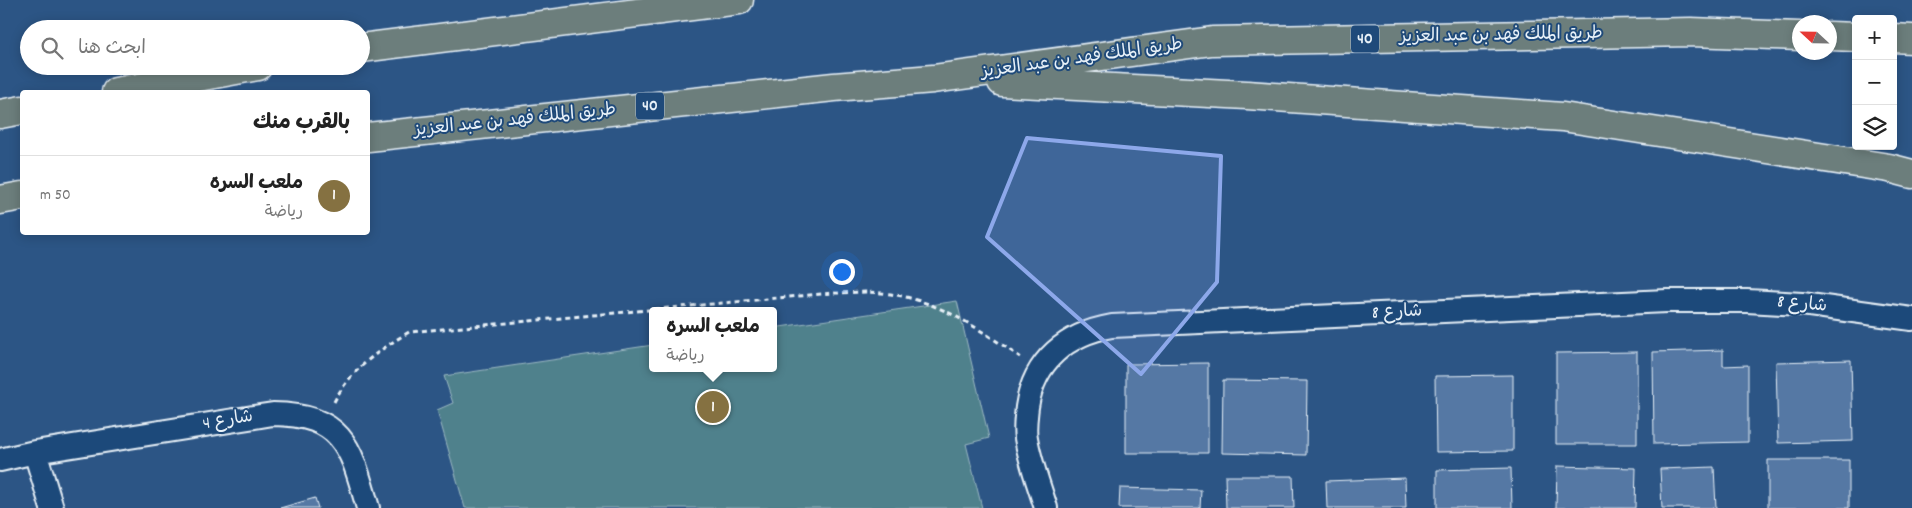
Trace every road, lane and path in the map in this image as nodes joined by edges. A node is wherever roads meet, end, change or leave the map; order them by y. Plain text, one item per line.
1 (739, 0) edge
2 (1792, 36) edge
3 (1837, 36) edge
4 (1852, 37) edge
5 (1897, 38) edge
6 (1912, 39) edge
7 (370, 47) edge
8 (209, 75) edge
9 (933, 79) junction
10 (127, 90) edge
11 (20, 110) edge
12 (0, 114) edge
13 (370, 137) edge
14 (1912, 174) edge
15 (20, 196) edge
16 (0, 200) edge
17 (680, 307) edge
18 (649, 310) edge
19 (1912, 319) edge
20 (1039, 371) junction
21 (323, 424) junction
22 (35, 452) junction
23 (0, 460) edge
24 (52, 508) edge
25 (368, 508) edge
26 (1046, 508) edge

1 - 7 highway
2 - 9 highway, طريق الملك فهد بن عبد العزيز / 40
3 - 4 highway
5 - 6 highway
8 - 10 highway
9 - 13 highway, طريق الملك فهد بن عبد العزيز / 40
9 - 14 highway
11 - 12 highway
15 - 16 highway
17 - 20 path
18 - 21 path
19 - 20 street, شارع 8
20 - 26 street, شارع 8
21 - 22 street, شارع 4
21 - 25 street, شارع 4
22 - 23 street, شارع 4
22 - 24 street

